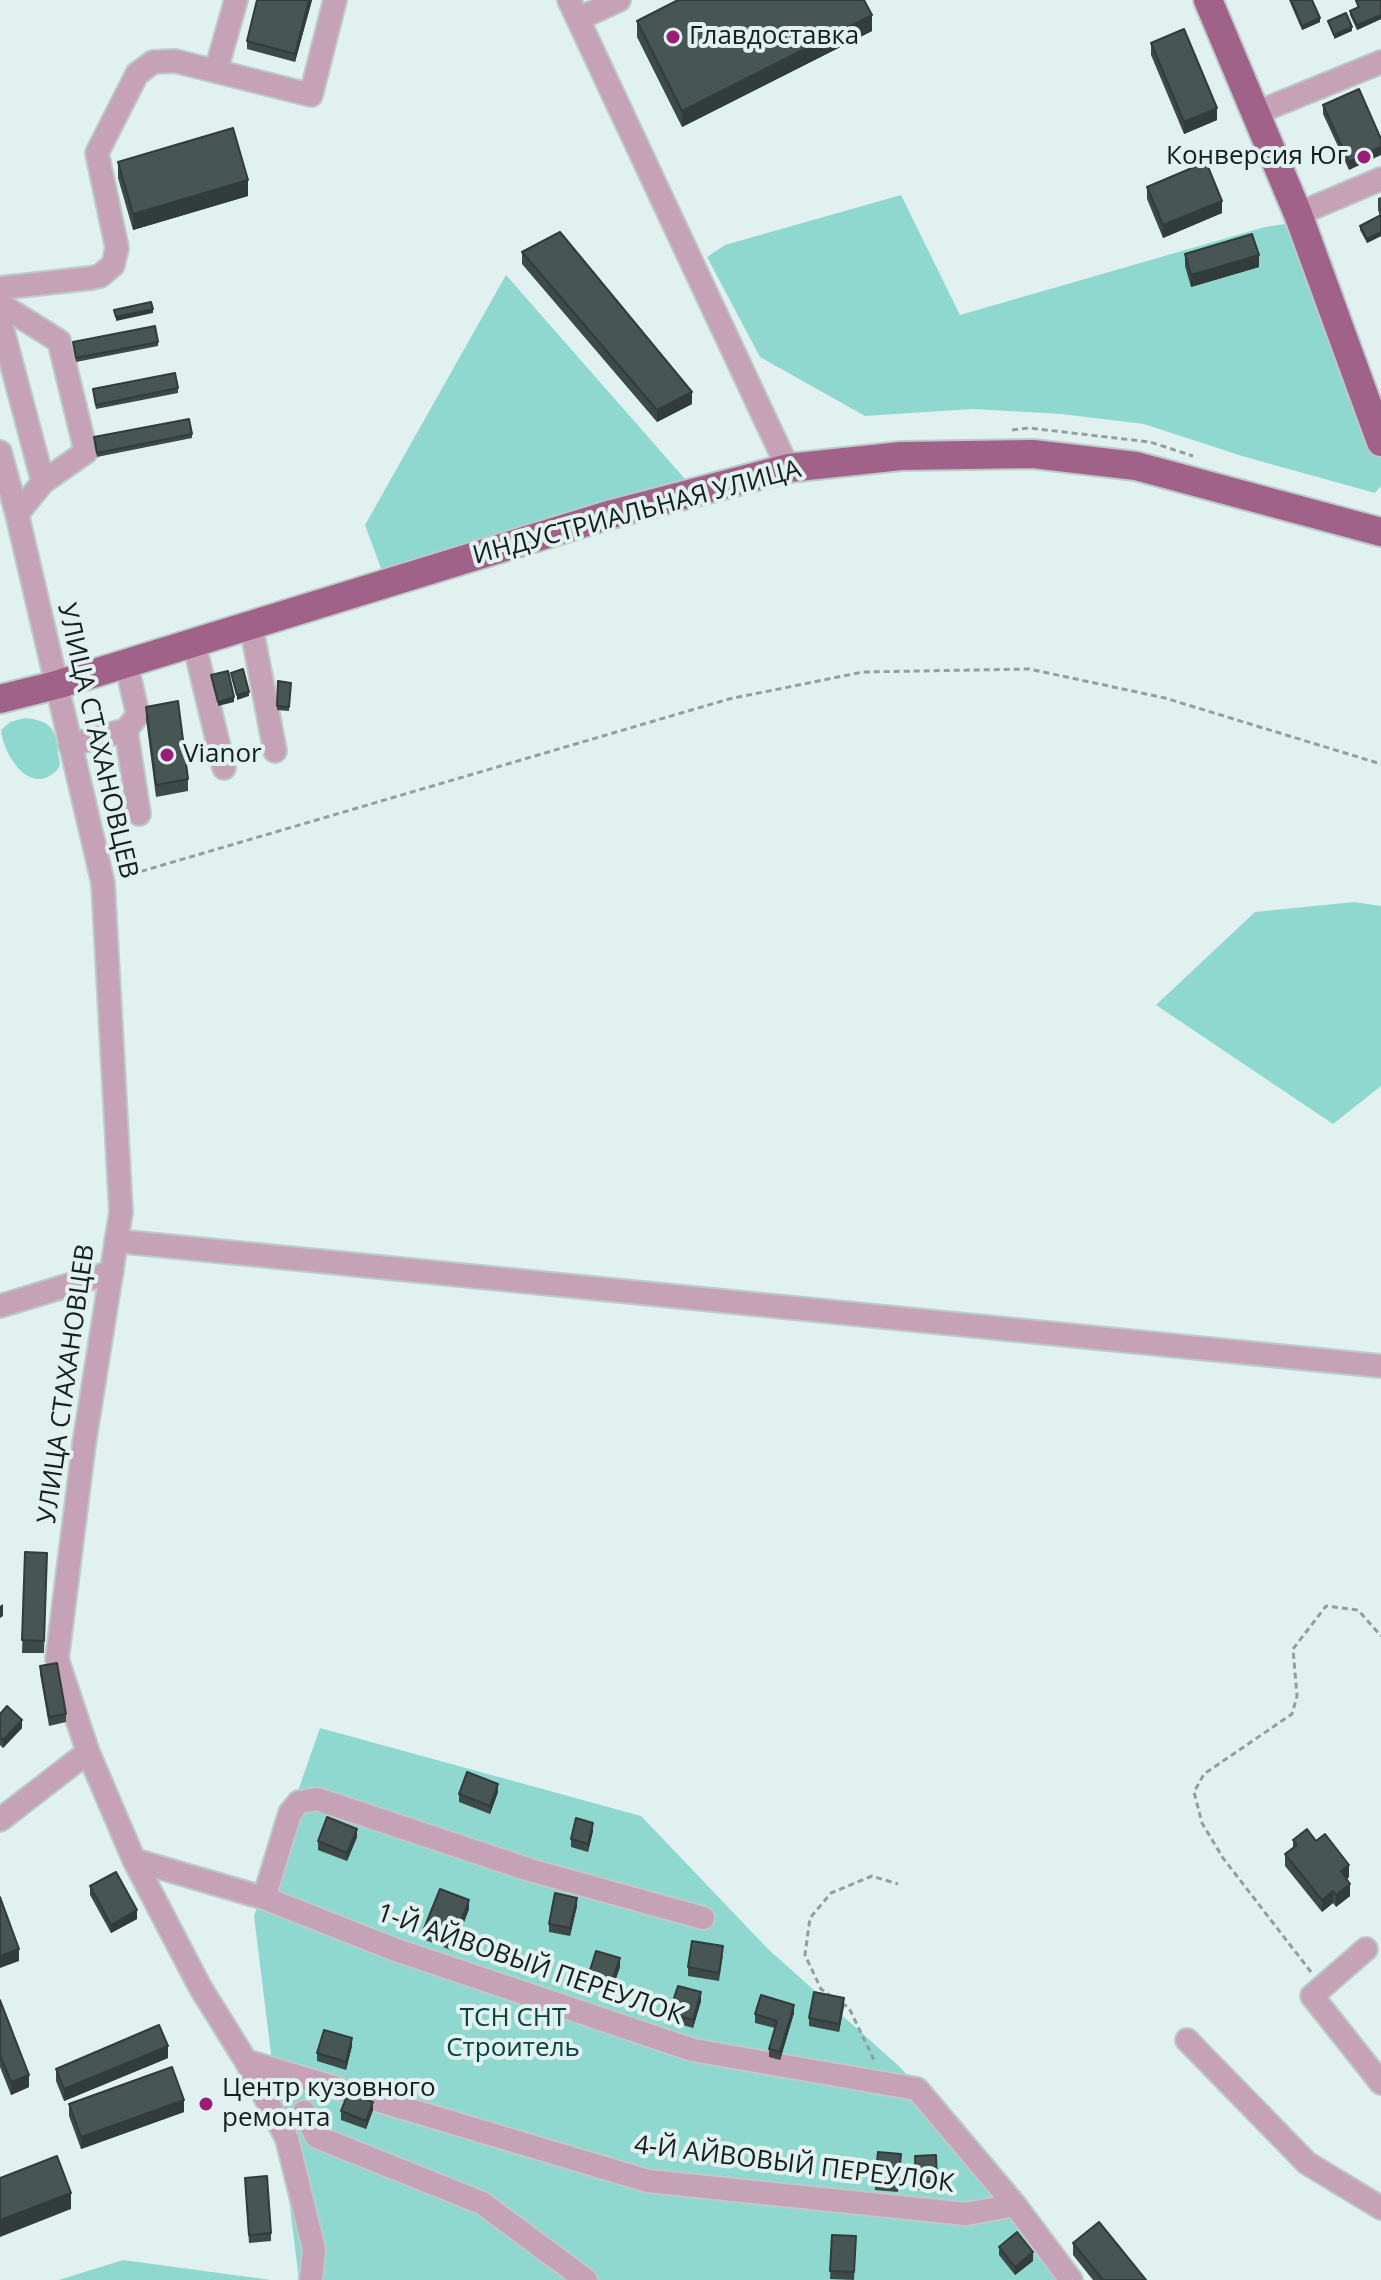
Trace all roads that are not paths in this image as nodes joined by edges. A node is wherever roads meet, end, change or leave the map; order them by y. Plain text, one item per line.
1 (236, 0) edge
2 (335, 0) edge
3 (619, 0) edge
4 (1208, 0) edge
5 (573, 10) edge
6 (1381, 62) edge
7 (216, 71) junction
8 (1256, 113) junction
9 (1381, 179) edge
10 (1298, 214) junction
11 (0, 288) edge
12 (0, 304) edge
13 (0, 320) edge
14 (1372, 385) edge
15 (1381, 442) edge
16 (0, 452) edge
17 (788, 468) junction
18 (43, 482) junction
19 (17, 514) junction
20 (1381, 532) edge
21 (251, 625) junction
22 (194, 643) junction
23 (126, 663) junction
24 (56, 685) junction
25 (0, 699) edge
26 (141, 718) junction
27 (70, 745) junction
28 (275, 751) dead end
29 (224, 768) dead end
30 (139, 814) dead end
31 (116, 1241) junction
32 (112, 1272) junction
33 (0, 1306) edge
34 (1381, 1366) edge
35 (88, 1752) junction
36 (0, 1820) edge
37 (134, 1860) junction
38 (264, 1898) junction
39 (703, 1918) dead end
40 (1366, 1949) dead end
41 (1187, 2040) dead end
42 (246, 2061) junction
43 (1381, 2083) edge
44 (304, 2112) dead end
45 (1015, 2205) junction
46 (1381, 2208) edge
47 (311, 2280) edge
48 (586, 2280) edge
49 (1071, 2280) edge

1 - 7 street
2 - 7 street
3 - 5 street
4 - 8 main road
5 - 17 street
6 - 8 street
7 - 11 street
8 - 10 main road
9 - 10 street
10 - 14 main road
12 - 18 street
13 - 18 street
14 - 15 main road
16 - 19 street, УЛИЦА СТАХАНОВЦЕВ
17 - 20 main road, ИНДУСТРИАЛЬНАЯ УЛИЦА
17 - 21 main road, ИНДУСТРИАЛЬНАЯ УЛИЦА
18 - 19 street
19 - 24 street, УЛИЦА СТАХАНОВЦЕВ
21 - 22 main road, ИНДУСТРИАЛЬНАЯ УЛИЦА
21 - 28 street
22 - 23 main road, ИНДУСТРИАЛЬНАЯ УЛИЦА
22 - 29 street
23 - 24 main road, ИНДУСТРИАЛЬНАЯ УЛИЦА
23 - 26 street
24 - 25 main road, ИНДУСТРИАЛЬНАЯ УЛИЦА
24 - 27 street, УЛИЦА СТАХАНОВЦЕВ
26 - 27 street
26 - 30 street
27 - 31 street, УЛИЦА СТАХАНОВЦЕВ
31 - 32 street, УЛИЦА СТАХАНОВЦЕВ
31 - 34 street
32 - 33 street
32 - 35 street, УЛИЦА СТАХАНОВЦЕВ
35 - 36 street
35 - 37 street, УЛИЦА СТАХАНОВЦЕВ
37 - 38 street, 1-Й АЙВОВЫЙ ПЕРЕУЛОК
37 - 42 street, УЛИЦА СТАХАНОВЦЕВ
38 - 39 street
38 - 45 street, 1-Й АЙВОВЫЙ ПЕРЕУЛОК
40 - 43 street
41 - 46 street
42 - 45 street, 4-Й АЙВОВЫЙ ПЕРЕУЛОК
42 - 47 street, УЛИЦА СТАХАНОВЦЕВ
44 - 48 street
45 - 49 street

